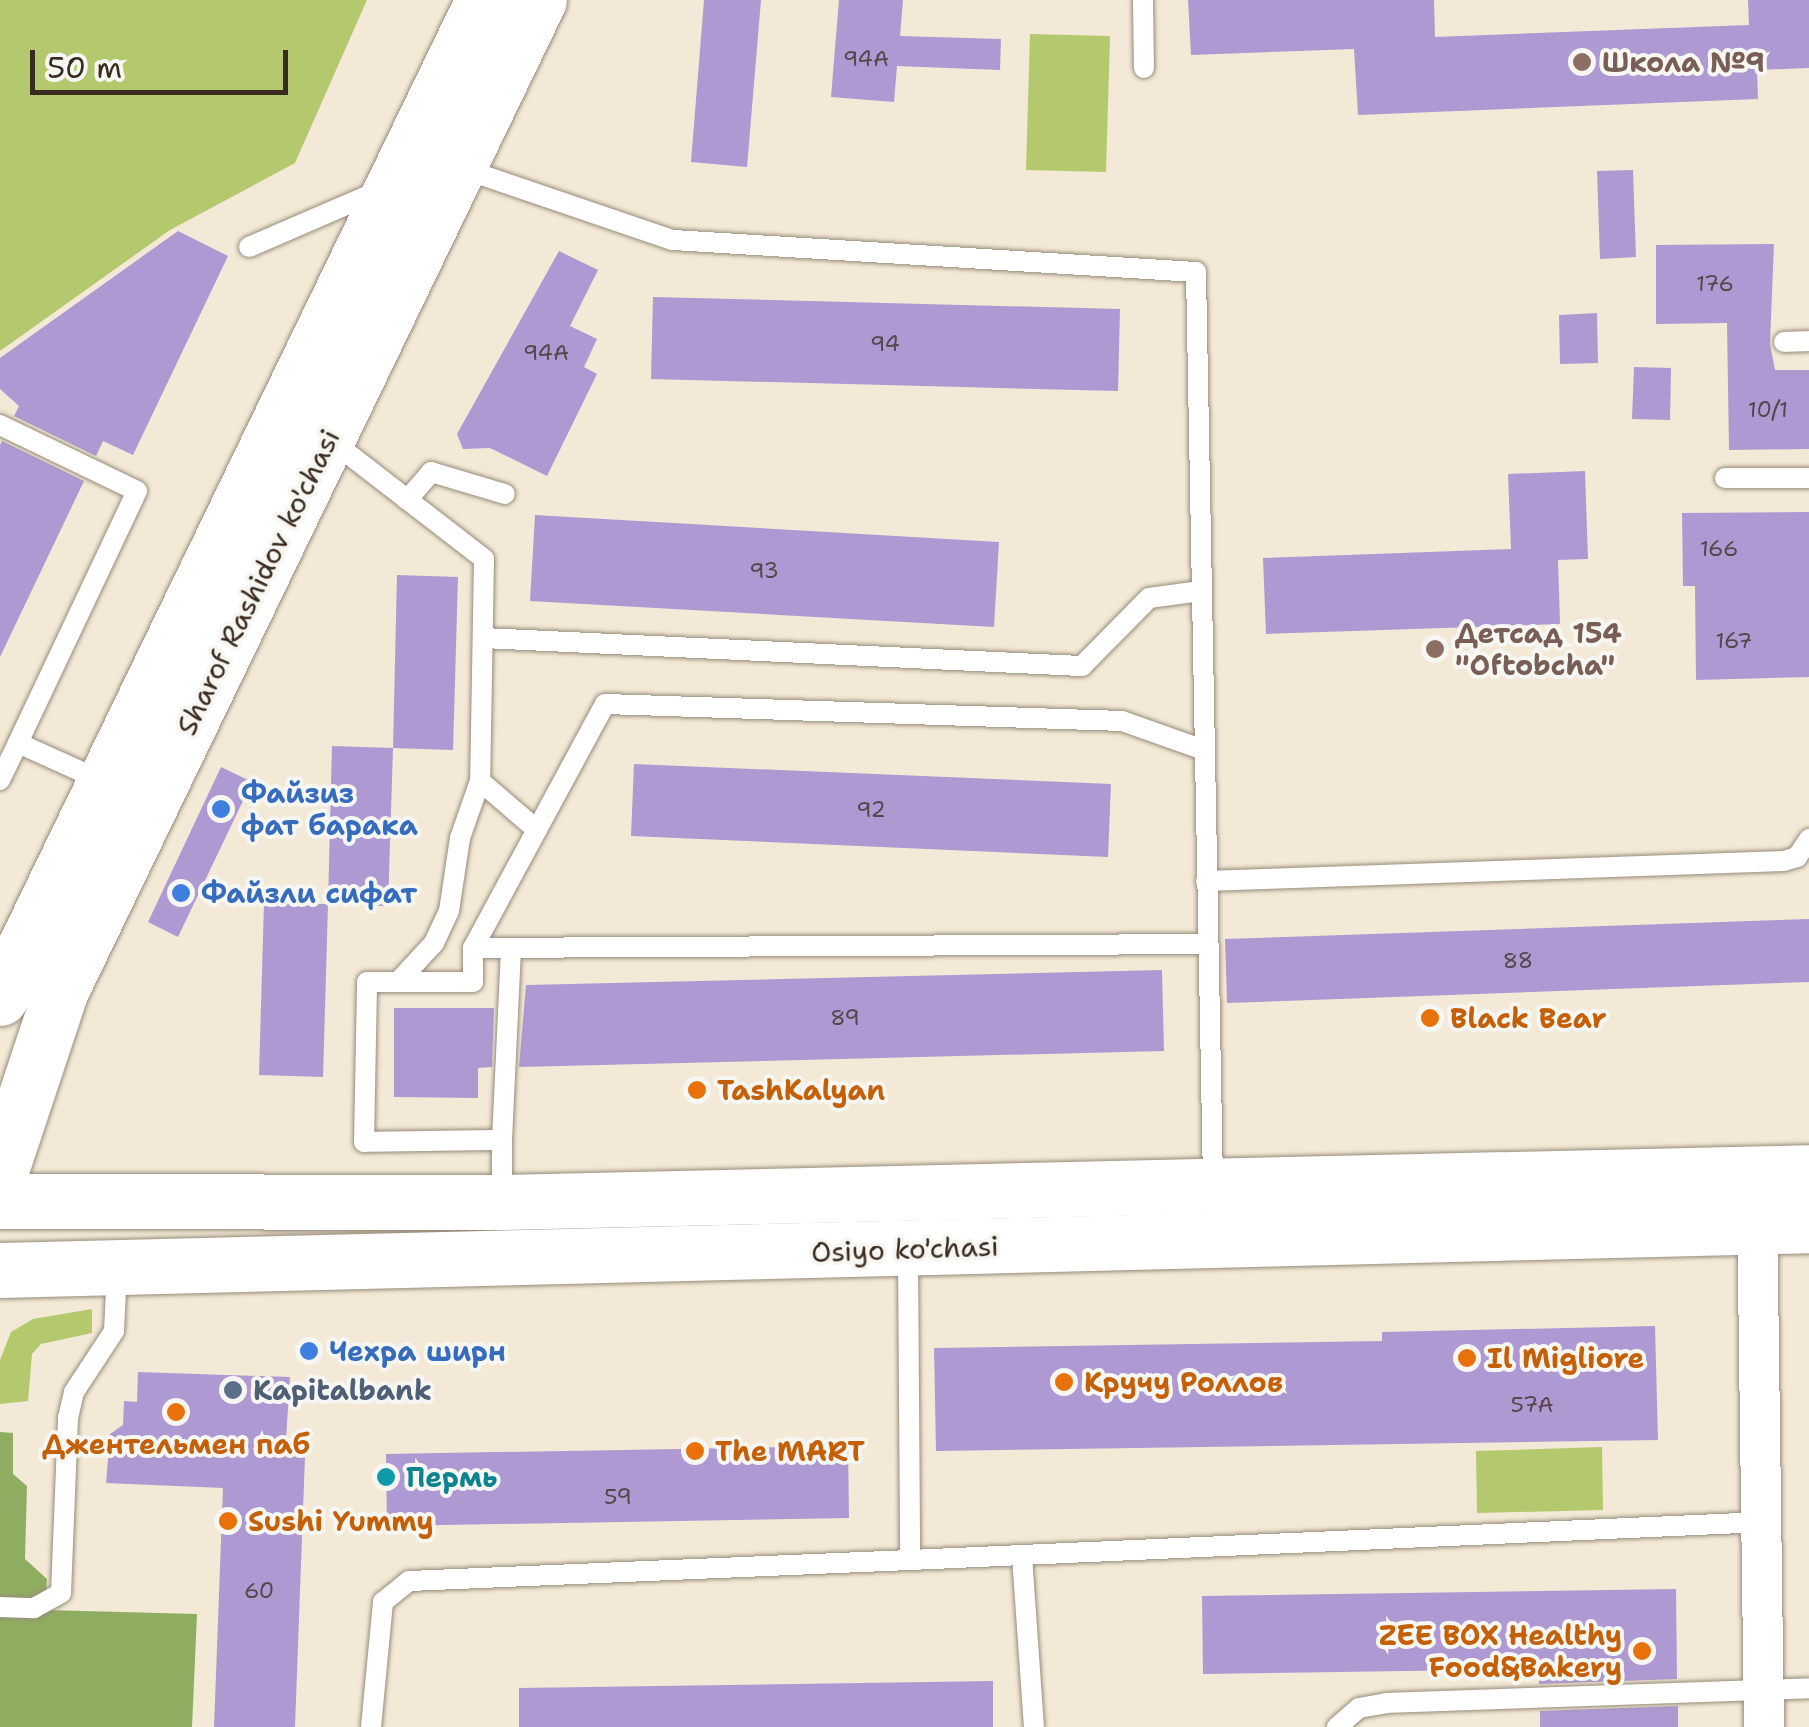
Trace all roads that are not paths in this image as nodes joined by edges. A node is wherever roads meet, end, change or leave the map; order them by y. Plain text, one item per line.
1 (483, 0) edge
2 (539, 0) edge
3 (1143, 0) edge
4 (1144, 68) dead end
5 (456, 167) junction
6 (393, 186) junction
7 (249, 247) dead end
8 (1784, 342) dead end
9 (1809, 342) edge
10 (0, 425) edge
11 (328, 438) junction
12 (1725, 478) dead end
13 (1809, 478) edge
14 (505, 494) dead end
15 (406, 500) junction
16 (1201, 591) junction
17 (483, 638) junction
18 (18, 743) junction
19 (1204, 750) junction
20 (0, 780) edge
21 (102, 781) junction
22 (480, 781) junction
23 (537, 830) junction
24 (1809, 838) edge
25 (1206, 880) junction
26 (1208, 944) junction
27 (473, 948) junction
28 (511, 948) junction
29 (398, 982) junction
30 (0, 998) edge
31 (502, 1140) junction
32 (0, 1174) edge
33 (1213, 1186) junction
34 (1783, 1199) edge
35 (0, 1201) edge
36 (502, 1202) junction
37 (908, 1249) junction
38 (0, 1270) edge
39 (117, 1270) junction
40 (1763, 1522) junction
41 (1022, 1556) junction
42 (910, 1560) junction
43 (0, 1607) edge
44 (1809, 1688) edge
45 (1764, 1710) edge
46 (371, 1727) edge
47 (1034, 1727) edge
48 (1337, 1727) edge

1 - 6 main road, Sharof Rashidov ko'chasi
2 - 5 main road, Sharof Rashidov ko'chasi
3 - 4 lane
5 - 11 main road, Sharof Rashidov ko'chasi
5 - 16 lane
6 - 7 lane
6 - 21 main road, Sharof Rashidov ko'chasi
8 - 9 lane
10 - 18 lane
11 - 15 lane
11 - 32 main road, Sharof Rashidov ko'chasi
12 - 13 lane
14 - 15 lane
15 - 17 lane
16 - 17 lane
16 - 19 lane
17 - 22 lane
18 - 20 lane
18 - 21 lane
19 - 23 lane
19 - 25 lane
21 - 30 main road, Sharof Rashidov ko'chasi
22 - 23 lane
22 - 29 lane
23 - 27 lane
24 - 25 lane
25 - 26 lane
26 - 28 lane
26 - 33 lane
27 - 28 lane
27 - 29 lane
28 - 31 lane
29 - 31 lane
31 - 36 lane
33 - 34 main road, Osiyo ko'chasi
33 - 36 main road, Osiyo ko'chasi
34 - 37 main road, Osiyo ko'chasi
34 - 40 street
35 - 36 main road, Osiyo ko'chasi
37 - 39 main road, Osiyo ko'chasi
37 - 42 lane
38 - 39 main road, Osiyo ko'chasi
39 - 43 lane
40 - 41 lane
40 - 45 street
41 - 42 lane
41 - 47 lane
42 - 46 lane
44 - 45 lane
45 - 48 lane

